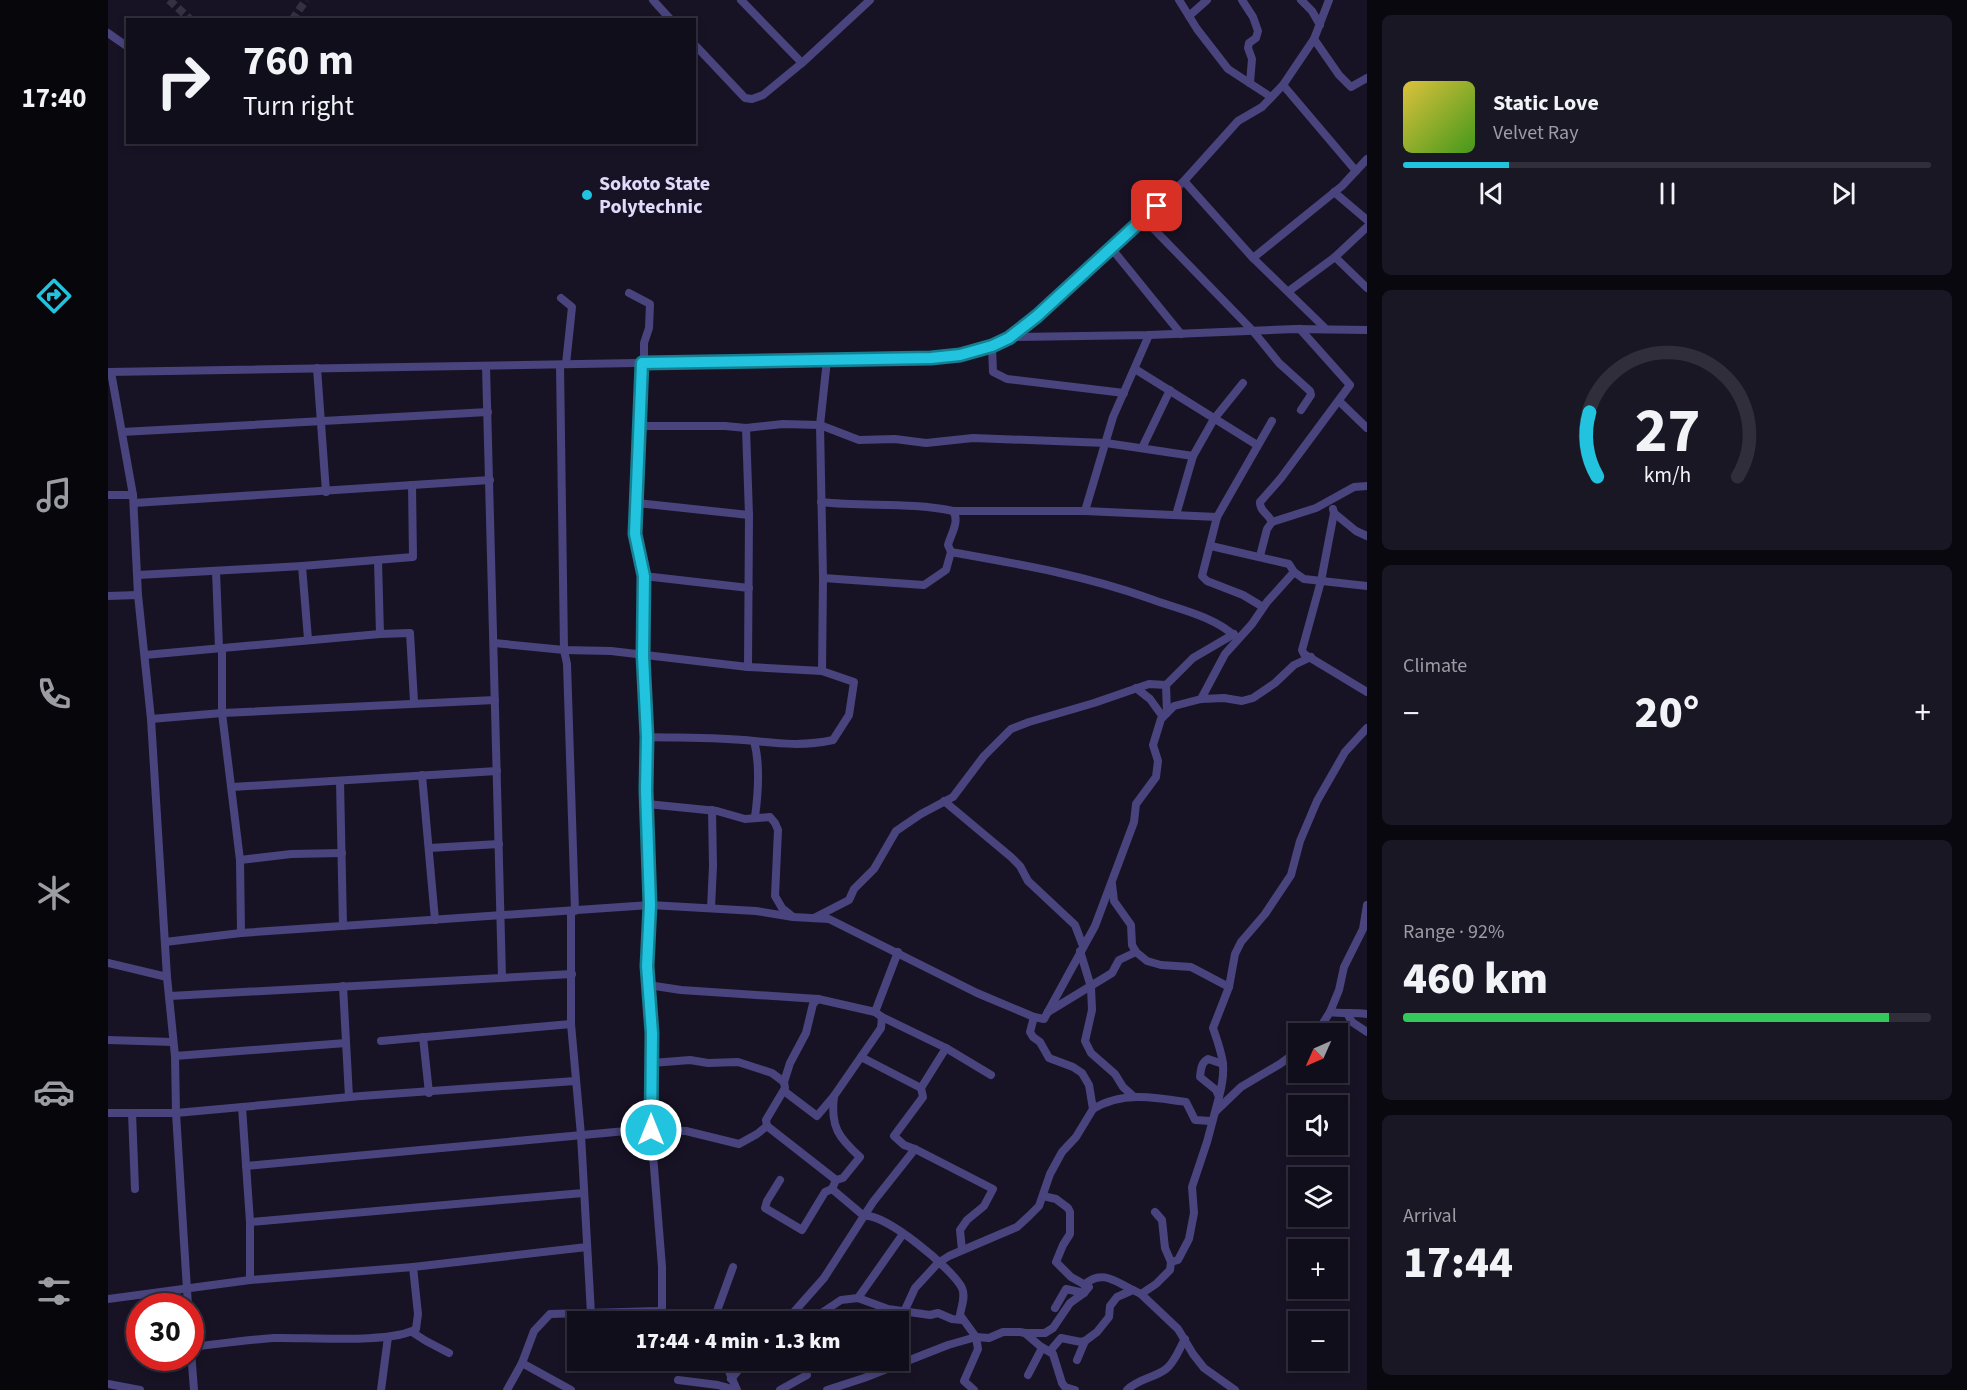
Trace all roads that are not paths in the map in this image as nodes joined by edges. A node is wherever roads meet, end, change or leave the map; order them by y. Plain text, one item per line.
1 (653, 0) edge
2 (741, 0) edge
3 (870, 0) edge
4 (1179, 0) edge
5 (1207, 0) edge
6 (1242, 0) edge
7 (1301, 0) edge
8 (1329, 0) edge
9 (1189, 16) junction
10 (669, 18) edge
11 (1320, 25) junction
12 (108, 33) edge
13 (1314, 39) junction
14 (126, 46) edge
15 (696, 46) edge
16 (802, 63) junction
17 (1367, 78) edge
18 (1250, 83) junction
19 (1283, 85) junction
20 (1271, 97) junction
21 (1367, 159) edge
22 (1356, 171) junction
23 (1184, 181) junction
24 (1334, 192) junction
25 (1144, 219) junction
26 (1367, 220) edge
27 (1367, 227) edge
28 (1112, 249) junction
29 (1335, 257) junction
30 (1253, 258) junction
31 (1367, 288) edge
32 (1288, 291) junction
33 (629, 293) dead end
34 (561, 298) dead end
35 (1300, 329) junction
36 (1326, 329) junction
37 (1367, 330) edge
38 (1253, 331) junction
39 (1181, 334) junction
40 (1149, 335) junction
41 (1009, 338) junction
42 (992, 346) junction
43 (827, 360) junction
44 (643, 363) junction
45 (563, 365) junction
46 (486, 366) junction
47 (317, 368) junction
48 (1135, 369) junction
49 (109, 372) edge
50 (1243, 383) dead end
51 (1170, 390) junction
52 (1124, 393) junction
53 (1339, 401) junction
54 (1301, 410) dead end
55 (488, 412) junction
56 (1214, 419) junction
57 (322, 421) junction
58 (1272, 421) dead end
59 (820, 425) junction
60 (638, 426) junction
61 (746, 428) junction
62 (1367, 428) edge
63 (122, 432) junction
64 (1106, 443) junction
65 (1257, 445) junction
66 (1142, 448) junction
67 (1193, 456) junction
68 (1367, 477) edge
69 (490, 480) junction
70 (412, 485) junction
71 (1367, 486) edge
72 (1354, 487) junction
73 (326, 492) junction
74 (108, 495) edge
75 (133, 499) junction
76 (637, 502) junction
77 (821, 502) junction
78 (1330, 502) junction
79 (953, 511) junction
80 (1085, 511) junction
81 (1334, 513) junction
82 (749, 515) junction
83 (1176, 515) junction
84 (1217, 517) junction
85 (1272, 522) junction
86 (1367, 536) edge
87 (1211, 546) junction
88 (951, 552) junction
89 (1260, 556) junction
90 (378, 561) junction
91 (303, 566) junction
92 (216, 570) junction
93 (1294, 572) junction
94 (138, 575) junction
95 (644, 576) junction
96 (823, 579) junction
97 (1321, 581) junction
98 (1367, 586) edge
99 (749, 588) junction
100 (138, 595) junction
101 (108, 596) edge
102 (1263, 607) junction
103 (380, 634) junction
104 (1236, 636) junction
105 (308, 639) junction
106 (494, 643) junction
107 (220, 648) junction
108 (564, 650) junction
109 (145, 655) junction
110 (643, 656) junction
111 (1311, 657) junction
112 (748, 667) junction
113 (822, 671) junction
114 (1166, 685) junction
115 (1136, 688) junction
116 (1367, 692) edge
117 (1201, 699) junction
118 (495, 700) junction
119 (414, 702) junction
120 (222, 713) junction
121 (1165, 715) junction
122 (152, 719) junction
123 (1367, 728) edge
124 (647, 737) junction
125 (754, 741) junction
126 (497, 771) junction
127 (422, 775) junction
128 (340, 781) junction
129 (232, 787) junction
130 (944, 801) junction
131 (647, 804) junction
132 (712, 810) junction
133 (754, 817) junction
134 (499, 844) junction
135 (429, 848) junction
136 (342, 853) junction
137 (240, 860) junction
138 (1111, 881) junction
139 (650, 905) junction
140 (1367, 905) edge
141 (711, 908) junction
142 (573, 911) junction
143 (500, 915) junction
144 (793, 917) junction
145 (814, 918) junction
146 (435, 920) junction
147 (343, 926) junction
148 (241, 933) junction
149 (165, 942) junction
150 (1082, 949) junction
151 (898, 952) junction
152 (1136, 952) junction
153 (108, 963) edge
154 (572, 974) junction
155 (167, 977) junction
156 (502, 977) junction
157 (648, 985) junction
158 (343, 986) junction
159 (1091, 987) junction
160 (1229, 987) junction
161 (170, 996) junction
162 (818, 999) junction
163 (1048, 1012) junction
164 (1330, 1012) junction
165 (878, 1014) junction
166 (1367, 1014) edge
167 (1348, 1015) junction
168 (1034, 1017) junction
169 (1323, 1023) edge
170 (571, 1024) junction
171 (1367, 1032) edge
172 (423, 1037) junction
173 (108, 1040) edge
174 (381, 1041) dead end
175 (173, 1042) junction
176 (346, 1043) junction
177 (946, 1048) junction
178 (175, 1056) junction
179 (861, 1057) junction
180 (1288, 1057) edge
181 (652, 1063) junction
182 (1224, 1064) junction
183 (991, 1075) dead end
184 (575, 1081) junction
185 (784, 1086) junction
186 (921, 1088) junction
187 (429, 1093) junction
188 (834, 1096) junction
189 (1133, 1096) junction
190 (349, 1097) junction
191 (1219, 1097) junction
192 (242, 1107) junction
193 (1093, 1109) junction
194 (108, 1113) edge
195 (132, 1113) junction
196 (176, 1113) junction
197 (1213, 1117) junction
198 (767, 1126) junction
199 (651, 1130) junction
200 (581, 1135) junction
201 (915, 1149) junction
202 (246, 1166) junction
203 (780, 1180) dead end
204 (834, 1184) junction
205 (135, 1189) dead end
206 (583, 1193) junction
207 (1043, 1196) junction
208 (1155, 1212) dead end
209 (864, 1216) junction
210 (250, 1222) junction
211 (903, 1234) junction
212 (587, 1247) junction
213 (962, 1250) junction
214 (1171, 1262) junction
215 (938, 1263) junction
216 (413, 1267) junction
217 (733, 1267) dead end
218 (250, 1280) junction
219 (1084, 1289) junction
220 (187, 1290) junction
221 (1133, 1290) junction
222 (187, 1293) edge
223 (1142, 1294) junction
224 (858, 1298) junction
225 (108, 1299) edge
226 (1055, 1308) dead end
227 (591, 1311) edge
228 (659, 1311) edge
229 (717, 1311) edge
230 (795, 1311) edge
231 (824, 1311) edge
232 (896, 1311) edge
233 (904, 1311) edge
234 (909, 1312) edge
235 (567, 1314) edge
236 (962, 1320) junction
237 (412, 1332) junction
238 (1025, 1334) junction
239 (388, 1337) junction
240 (976, 1337) junction
241 (1185, 1339) junction
242 (1085, 1341) junction
243 (204, 1346) edge
244 (1046, 1349) junction
245 (449, 1353) dead end
246 (1077, 1360) dead end
247 (522, 1363) junction
248 (193, 1371) edge
249 (728, 1371) edge
250 (738, 1371) edge
251 (807, 1375) dead end
252 (1028, 1376) dead end
253 (731, 1379) junction
254 (678, 1380) dead end
255 (108, 1384) edge
256 (833, 1389) edge
257 (140, 1390) edge
258 (195, 1390) edge
259 (381, 1390) edge
260 (507, 1390) edge
261 (571, 1390) edge
262 (737, 1390) edge
263 (780, 1390) edge
264 (974, 1390) edge
265 (1076, 1390) edge
266 (1127, 1390) edge
267 (1234, 1390) edge

1 - 10 street
2 - 16 street
3 - 16 street
4 - 9 street
5 - 9 street
6 - 18 street
7 - 11 street
8 - 11 street
9 - 18 street
11 - 13 street
12 - 14 street
13 - 17 street
13 - 19 street
15 - 16 street
18 - 20 street
19 - 20 street
19 - 22 street
20 - 23 street
21 - 22 street
22 - 24 street
23 - 25 street
23 - 30 street
24 - 26 street
24 - 30 street
25 - 28 street
25 - 38 street
27 - 29 street
28 - 39 street
28 - 41 street
29 - 31 street
29 - 32 street
30 - 32 street
32 - 36 street
33 - 44 street
34 - 45 street
35 - 36 street
35 - 38 street
35 - 53 street
36 - 37 street
38 - 39 street
38 - 54 street
39 - 40 street
40 - 41 street
40 - 48 street
41 - 42 street
42 - 43 street
42 - 52 street
43 - 44 street
43 - 59 street
44 - 45 street
44 - 60 street
45 - 46 street
45 - 108 street
46 - 47 street
46 - 55 street
47 - 49 street
47 - 57 street
48 - 51 street
48 - 52 street
49 - 63 street
50 - 56 street
51 - 56 street
51 - 66 street
52 - 64 street
53 - 62 street
53 - 85 street
55 - 57 street
55 - 69 street
56 - 65 street
56 - 67 street
57 - 63 street
57 - 73 street
58 - 65 street
59 - 61 street
59 - 64 street
59 - 77 street
60 - 61 street
60 - 76 street
61 - 82 street
63 - 75 street
64 - 66 street
64 - 80 street
65 - 84 street
66 - 67 street
67 - 83 street
68 - 72 street
69 - 70 street
69 - 106 street
70 - 73 street
70 - 90 street
71 - 72 street
72 - 78 street
73 - 75 street
74 - 75 street
75 - 94 street
76 - 82 street
76 - 95 street
77 - 79 street
77 - 96 street
78 - 81 street
78 - 85 street
79 - 80 street
79 - 88 street
80 - 83 street
81 - 86 street
81 - 97 street
82 - 99 street
83 - 84 street
84 - 87 street
85 - 89 street
87 - 89 street
87 - 102 street
88 - 96 street
88 - 104 street
89 - 93 street
90 - 91 street
90 - 103 street
91 - 92 street
91 - 105 street
92 - 94 street
92 - 107 street
93 - 97 street
93 - 102 street
94 - 100 street
95 - 99 street
95 - 110 street
96 - 113 street
97 - 98 street
97 - 111 street
99 - 112 street
100 - 101 street
100 - 109 street
102 - 104 street
103 - 105 street
103 - 119 street
104 - 114 street
104 - 117 street
105 - 107 street
106 - 108 street
106 - 118 street
107 - 109 street
107 - 120 street
108 - 110 street
108 - 142 street
109 - 122 street
110 - 112 street
110 - 124 street
111 - 116 street
111 - 117 street
112 - 113 street
113 - 125 street
114 - 115 street
114 - 121 street
115 - 121 street
115 - 130 street
117 - 121 street
118 - 119 street
118 - 126 street
119 - 120 street
120 - 122 street
120 - 129 street
121 - 138 street
122 - 149 street
123 - 160 street
124 - 125 street
124 - 131 street
125 - 133 street
126 - 127 street
126 - 134 street
127 - 128 street
127 - 135 street
128 - 129 street
128 - 136 street
129 - 137 street
130 - 145 street
130 - 150 street
131 - 132 street
131 - 139 street
132 - 133 street
132 - 141 street
133 - 144 street
134 - 135 street
134 - 143 street
135 - 146 street
136 - 137 street
136 - 147 street
137 - 148 street
138 - 150 street
138 - 152 street
139 - 141 street
139 - 142 street
139 - 157 street
140 - 164 street
141 - 144 street
142 - 143 street
142 - 154 street
143 - 146 street
143 - 156 street
144 - 145 street
145 - 151 street
146 - 147 street
147 - 148 street
148 - 149 street
149 - 155 street
150 - 159 street
150 - 163 street
151 - 165 street
151 - 168 street
152 - 159 street
152 - 160 street
153 - 155 street
154 - 156 street
154 - 170 street
155 - 161 street
156 - 158 street
157 - 162 street
157 - 181 street
158 - 161 street
158 - 176 street
159 - 163 street
159 - 189 street
160 - 182 street
161 - 175 street
162 - 165 street
162 - 185 street
163 - 168 street
164 - 167 street
164 - 169 street
165 - 177 street
165 - 179 street
166 - 167 street
167 - 171 street
168 - 193 street
170 - 172 street
170 - 184 street
172 - 174 street
172 - 187 street
173 - 175 street
175 - 178 street
176 - 178 street
176 - 190 street
177 - 183 street
177 - 186 street
178 - 196 street
179 - 186 street
179 - 188 street
180 - 197 street
181 - 185 street
181 - 199 street
182 - 191 street
182 - 191 street
184 - 187 street
184 - 200 street
185 - 188 street
185 - 198 street
186 - 201 street
187 - 190 street
188 - 204 street
189 - 193 street
189 - 197 street
190 - 192 street
191 - 197 street
192 - 196 street
192 - 202 street
193 - 207 street
194 - 195 street
195 - 196 street
195 - 205 street
196 - 220 street
197 - 214 street
198 - 199 street
198 - 204 street
199 - 200 street
199 - 228 street
200 - 202 street
200 - 206 street
201 - 209 street
201 - 213 street
202 - 210 street
203 - 204 street
204 - 209 street
206 - 210 street
206 - 212 street
207 - 213 street
207 - 219 street
208 - 214 street
209 - 211 street
209 - 230 street
210 - 218 street
211 - 215 street
211 - 224 street
212 - 216 street
212 - 227 street
213 - 215 street
214 - 223 street
215 - 233 street
215 - 236 street
216 - 218 street
216 - 237 street
217 - 229 street
218 - 220 street
219 - 221 street
219 - 226 street
219 - 238 street
220 - 222 street
220 - 225 street
221 - 223 street
221 - 242 street
223 - 241 street
224 - 231 street
224 - 232 street
234 - 236 street
235 - 247 street
236 - 240 street
237 - 239 street
237 - 245 street
238 - 240 street
238 - 244 street
239 - 243 street
239 - 259 street
240 - 256 street
240 - 264 street
241 - 266 street
241 - 267 street
242 - 244 street
242 - 246 street
244 - 252 street
244 - 265 street
247 - 260 street
247 - 261 street
248 - 258 street
249 - 253 street
250 - 253 street
251 - 263 street
253 - 262 street
254 - 262 street
255 - 257 street

